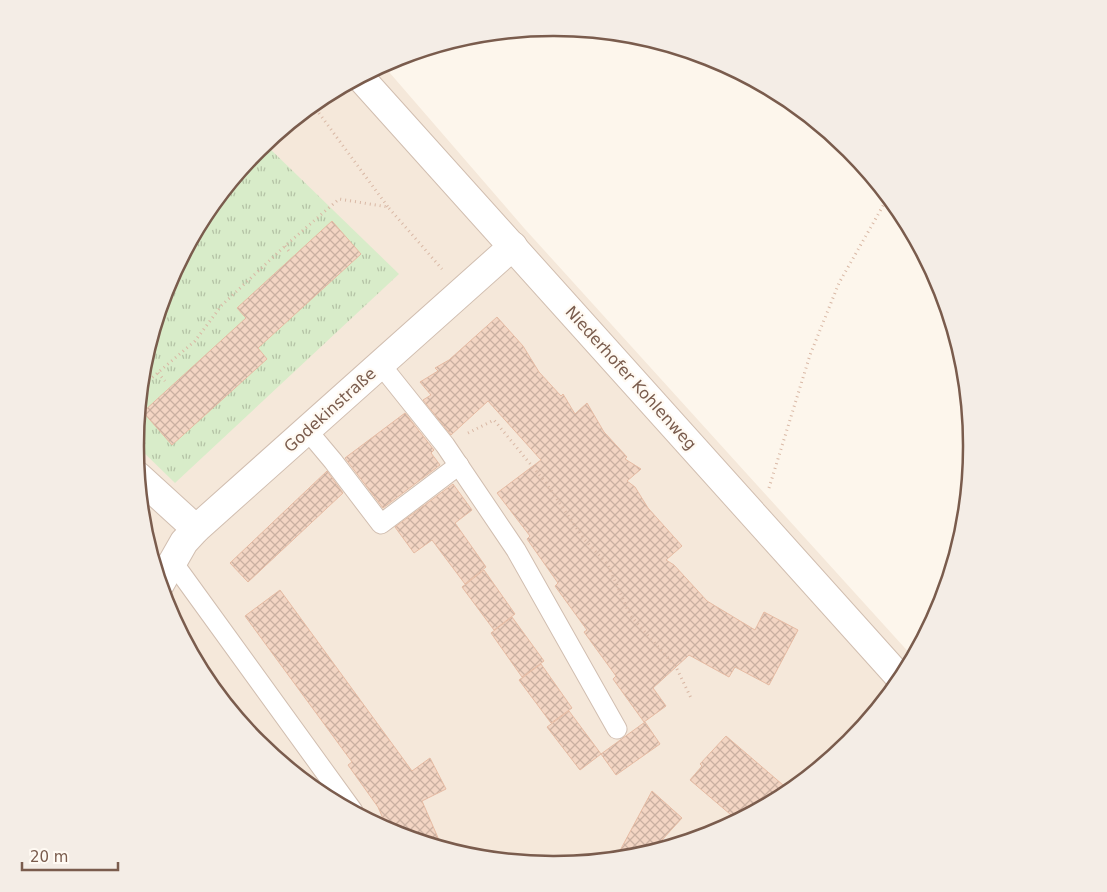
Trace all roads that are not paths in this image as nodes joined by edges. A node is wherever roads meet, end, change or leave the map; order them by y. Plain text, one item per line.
1 (365, 83) edge
2 (513, 246) junction
3 (381, 365) junction
4 (307, 430) junction
5 (459, 465) junction
6 (146, 483) edge
7 (196, 530) junction
8 (166, 573) edge
9 (895, 672) edge
10 (617, 729) dead end
11 (342, 796) edge

1 - 2 street, Niederhofer Kohlenweg
2 - 3 street, Godekinstraße
2 - 9 street, Niederhofer Kohlenweg
3 - 4 street, Godekinstraße
3 - 5 lane
4 - 5 lane
4 - 7 street, Godekinstraße
5 - 10 lane
6 - 7 street
7 - 8 street, Godekinstraße
8 - 11 lane

